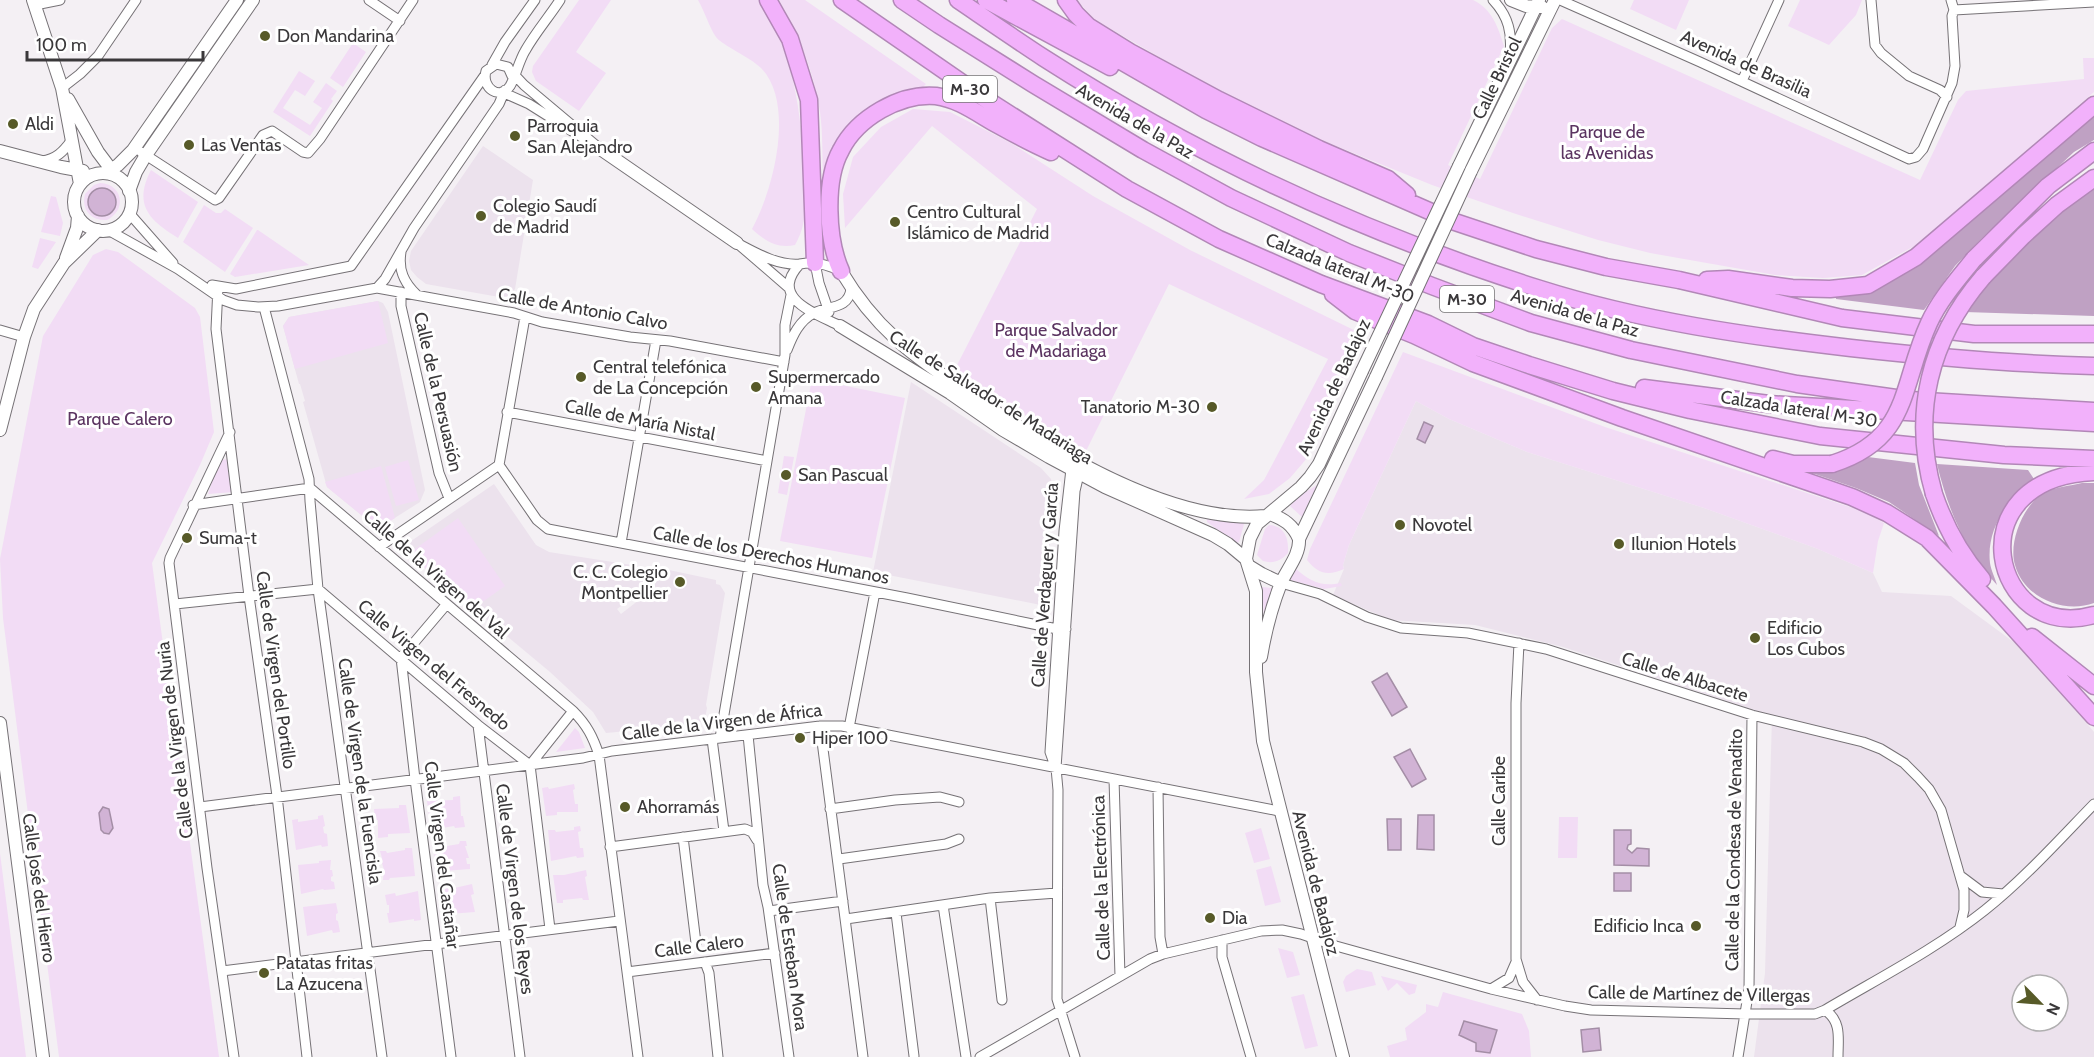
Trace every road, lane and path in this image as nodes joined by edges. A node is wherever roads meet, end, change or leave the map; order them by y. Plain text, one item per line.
1 (60, 0) edge
2 (136, 0) edge
3 (237, 0) edge
4 (253, 0) edge
5 (369, 0) edge
6 (413, 0) edge
7 (535, 0) edge
8 (560, 0) edge
9 (768, 0) edge
10 (842, 0) edge
11 (902, 0) edge
12 (958, 0) edge
13 (986, 0) edge
14 (1015, 0) edge
15 (1066, 0) edge
16 (1493, 0) edge
17 (1511, 0) edge
18 (1554, 0) edge
19 (1560, 0) edge
20 (1779, 0) edge
21 (1871, 0) edge
22 (1950, 0) edge
23 (34, 2) edge
24 (2094, 2) edge
25 (1537, 4) edge
26 (1954, 10) junction
27 (400, 21) junction
28 (1510, 60) junction
29 (492, 65) junction
30 (512, 74) junction
31 (485, 75) junction
32 (1742, 81) junction
33 (62, 88) junction
34 (504, 92) junction
35 (1947, 97) junction
36 (2094, 105) edge
37 (1206, 110) junction
38 (71, 141) junction
39 (599, 148) junction
40 (133, 150) junction
41 (0, 151) edge
42 (2094, 151) edge
43 (146, 155) junction
44 (39, 161) junction
45 (61, 167) junction
46 (1465, 169) junction
47 (77, 170) junction
48 (108, 173) junction
49 (1102, 174) junction
50 (2094, 178) edge
51 (80, 185) junction
52 (129, 191) junction
53 (1422, 207) junction
54 (129, 213) junction
55 (78, 216) junction
56 (103, 230) junction
57 (737, 243) junction
58 (401, 249) junction
59 (64, 263) junction
60 (808, 264) junction
61 (178, 269) junction
62 (840, 271) junction
63 (1679, 280) junction
64 (1321, 284) junction
65 (377, 288) junction
66 (851, 290) junction
67 (790, 291) junction
68 (218, 292) junction
69 (401, 292) junction
70 (417, 296) junction
71 (264, 308) junction
72 (826, 309) junction
73 (815, 313) junction
74 (525, 317) junction
75 (1428, 324) junction
76 (840, 326) junction
77 (0, 330) edge
78 (2094, 334) edge
79 (24, 337) junction
80 (656, 340) junction
81 (784, 358) junction
82 (2094, 366) edge
83 (2094, 411) edge
84 (507, 412) junction
85 (1622, 418) junction
86 (2094, 423) edge
87 (0, 430) edge
88 (230, 432) junction
89 (639, 438) junction
90 (2094, 459) edge
91 (767, 460) junction
92 (499, 465) junction
93 (1077, 468) junction
94 (2094, 472) edge
95 (310, 488) junction
96 (239, 498) junction
97 (449, 498) junction
98 (193, 505) junction
99 (1267, 515) junction
100 (1299, 539) junction
101 (621, 543) junction
102 (379, 547) junction
103 (1247, 562) junction
104 (748, 567) junction
105 (1281, 583) junction
106 (318, 589) junction
107 (875, 592) junction
108 (249, 596) junction
109 (175, 604) junction
110 (446, 605) junction
111 (1994, 606) junction
112 (2094, 615) edge
113 (1062, 629) junction
114 (1519, 643) junction
115 (2045, 646) junction
116 (401, 658) junction
117 (1258, 681) junction
118 (2094, 686) edge
119 (573, 711) junction
120 (1752, 715) junction
121 (2094, 717) edge
122 (0, 723) edge
123 (478, 725) junction
124 (820, 726) junction
125 (849, 728) junction
126 (748, 735) junction
127 (716, 738) junction
128 (599, 755) junction
129 (530, 765) junction
130 (1056, 768) junction
131 (483, 770) junction
132 (415, 779) junction
133 (1114, 779) junction
134 (1158, 787) junction
135 (346, 790) junction
136 (277, 796) junction
137 (959, 802) dead end
138 (2094, 804) edge
139 (200, 807) junction
140 (831, 809) junction
141 (1279, 811) junction
142 (757, 817) junction
143 (745, 829) junction
144 (724, 831) junction
145 (683, 837) junction
146 (959, 839) dead end
147 (759, 842) junction
148 (610, 847) junction
149 (839, 859) junction
150 (1961, 875) junction
151 (1057, 892) junction
152 (2003, 894) junction
153 (990, 898) junction
154 (843, 901) junction
155 (943, 905) junction
156 (769, 911) junction
157 (896, 913) junction
158 (846, 919) junction
159 (619, 921) junction
160 (1960, 927) junction
161 (550, 929) junction
162 (505, 934) junction
163 (1313, 937) junction
164 (1222, 940) junction
165 (437, 943) junction
166 (696, 943) dead end
167 (368, 953) junction
168 (775, 953) junction
169 (1163, 954) junction
170 (1516, 959) junction
171 (295, 962) junction
172 (705, 962) junction
173 (222, 971) junction
174 (627, 972) junction
175 (1120, 976) junction
176 (1491, 989) junction
177 (1002, 1000) dead end
178 (1538, 1001) junction
179 (1825, 1010) junction
180 (1060, 1013) junction
181 (1746, 1014) junction
182 (914, 1056) edge
183 (43, 1057) edge
184 (234, 1057) edge
185 (307, 1057) edge
186 (382, 1057) edge
187 (452, 1057) edge
188 (520, 1057) edge
189 (638, 1057) edge
190 (718, 1057) edge
191 (789, 1057) edge
192 (863, 1057) edge
193 (966, 1057) edge
194 (981, 1057) edge
195 (1075, 1057) edge
196 (1251, 1057) edge
197 (1343, 1057) edge
198 (1738, 1057) edge
199 (1838, 1057) edge

1 - 23 street
2 - 33 street
3 - 40 street
4 - 43 street
5 - 27 street
6 - 27 street
7 - 29 street
8 - 30 street
9 - 60 highway
10 - 49 highway, Calzada lateral M-30 / M-30
11 - 83 highway, Avenida de la Paz / M-30
12 - 82 highway, Avenida de la Paz / M-30
13 - 37 highway
14 - 37 highway
15 - 53 highway
16 - 28 street
17 - 25 street
18 - 25 street
18 - 46 street, Calle Bristol
19 - 32 street, Avenida de Brasilia
20 - 32 street
21 - 35 street
22 - 26 street
23 - 33 street
24 - 26 street
25 - 28 street, Calle Bristol
26 - 35 street
27 - 43 street
28 - 46 street, Calle Bristol
29 - 30 street
29 - 31 street
30 - 34 street
30 - 39 street, Calle de Salvador de Madariaga
31 - 34 street
31 - 68 street
32 - 35 street, Avenida de Brasilia
33 - 38 street
33 - 48 street
34 - 39 street, Calle de Salvador de Madariaga
34 - 58 street
36 - 63 highway
37 - 53 highway
38 - 44 street
38 - 47 street
39 - 57 street, Calle de Salvador de Madariaga
40 - 43 street
40 - 48 street
41 - 44 street
42 - 85 highway, bridge
43 - 52 street
44 - 45 street
45 - 47 street
45 - 51 street
46 - 99 street, Avenida de Badajoz, bridge
46 - 100 street, Avenida de Badajoz, bridge
47 - 48 street
47 - 51 street
48 - 51 street
48 - 52 street
49 - 62 highway
49 - 64 highway, Calzada lateral M-30 / M-30
50 - 115 highway, bridge
51 - 55 street
52 - 54 street
53 - 63 highway
54 - 56 street
54 - 61 street
55 - 56 street
55 - 59 street
56 - 59 street
56 - 61 street
57 - 60 street, Calle de Salvador de Madariaga
57 - 67 street, Calle de Salvador de Madariaga
58 - 65 street
58 - 70 street
59 - 79 street
60 - 62 street, Calle de Salvador de Madariaga
60 - 67 street
60 - 72 street
61 - 68 street, Calle de Antonio Calvo
62 - 66 street, Calle de Salvador de Madariaga
63 - 78 highway
64 - 75 highway, Calzada lateral M-30 / M-30
64 - 85 highway
65 - 69 street, Calle de Antonio Calvo
65 - 71 street, Calle de Antonio Calvo
66 - 72 street
66 - 93 street, Calle de Salvador de Madariaga
67 - 73 street, Calle de Salvador de Madariaga
67 - 81 street
68 - 71 street, Calle de Antonio Calvo
68 - 88 street, Calle de Virgen del Portillo
69 - 70 street, Calle de Antonio Calvo
69 - 97 street, Calle de la Persuasión
70 - 74 street, Calle de Antonio Calvo
71 - 95 street
72 - 73 street
72 - 76 street
73 - 76 street, Calle de Salvador de Madariaga
73 - 81 street
74 - 80 street, Calle de Antonio Calvo
74 - 84 street
75 - 86 highway
75 - 90 highway, Calzada lateral M-30 / M-30
76 - 93 street, Calle de Salvador de Madariaga
77 - 79 street
79 - 87 street
80 - 81 street, Calle de Antonio Calvo
80 - 89 street
81 - 91 street
84 - 89 street, Calle de María Nistal
84 - 92 street
85 - 111 highway
88 - 96 street, Calle de Virgen del Portillo
88 - 98 street, Calle de la Virgen de Nuria
89 - 91 street, Calle de María Nistal
89 - 101 street
91 - 104 street
92 - 97 street
92 - 101 street, Calle de los Derechos Humanos
93 - 99 street, Calle de Salvador de Madariaga
93 - 103 street, Calle de Salvador de Madariaga
93 - 113 street, Calle de Verdaguer y García
94 - 112 highway
95 - 96 street
95 - 102 street, Calle de la Virgen del Val
95 - 106 street, Calle de Virgen de la Fuencisla
96 - 98 street
96 - 108 street, Calle de Virgen del Portillo
97 - 102 street
98 - 109 street, Calle de la Virgen de Nuria
99 - 100 street
99 - 103 street, Avenida de Badajoz
100 - 105 street, Avenida de Badajoz
101 - 104 street, Calle de los Derechos Humanos
102 - 110 street, Calle de la Virgen del Val
103 - 105 street
103 - 117 street, Avenida de Badajoz
104 - 107 street, Calle de los Derechos Humanos
104 - 127 street
105 - 114 street, Calle de Albacete
105 - 117 street, Avenida de Badajoz
106 - 108 street
106 - 116 street, Calle Virgen del Fresnedo
106 - 135 street, Calle de Virgen de la Fuencisla
107 - 113 street, Calle de los Derechos Humanos
107 - 125 street
108 - 109 street
108 - 136 street, Calle de Virgen del Portillo
109 - 139 street, Calle de la Virgen de Nuria
110 - 116 street
110 - 119 street, Calle de la Virgen del Val
111 - 115 highway
111 - 121 highway
113 - 130 street, Calle de Verdaguer y García
114 - 120 street, Calle de Albacete
114 - 170 street, Calle Caribe
115 - 118 highway
116 - 123 street, Calle Virgen del Fresnedo
116 - 132 street, Calle Virgen del Castañar
117 - 141 street, Avenida de Badajoz
119 - 128 street, Calle de la Virgen del Val
119 - 129 street
120 - 150 street, Calle de Albacete
120 - 181 street, Calle de la Condesa de Venadito
122 - 183 street, Calle José del Hierro
123 - 129 street, Calle Virgen del Fresnedo
123 - 131 street, Calle de Virgen de los Reyes
124 - 125 street, Calle de la Virgen de África
124 - 126 street, Calle de la Virgen de África
124 - 140 street
125 - 130 street, Calle de la Virgen de África
126 - 127 street, Calle de la Virgen de África
126 - 142 street, Calle de Esteban Mora
127 - 128 street, Calle de la Virgen de África
127 - 144 street
128 - 129 street, Calle de la Virgen de África
128 - 148 street, Calle de la Virgen del Val
129 - 131 street, Calle de la Virgen de África
129 - 161 street
130 - 133 street, Calle de la Virgen de África
130 - 151 street, Calle de Verdaguer y García
131 - 132 street, Calle de la Virgen de África
131 - 162 street, Calle de Virgen de los Reyes
132 - 135 street, Calle de la Virgen de África
132 - 165 street, Calle Virgen del Castañar
133 - 134 street, Calle de la Virgen de África
133 - 175 street, Calle de la Electrónica
134 - 141 street, Calle de la Virgen de África
134 - 169 street
135 - 136 street, Calle de la Virgen de África
135 - 167 street, Calle de Virgen de la Fuencisla
136 - 139 street, Calle de la Virgen de África
136 - 171 street, Calle de Virgen del Portillo
137 - 140 street
138 - 152 street, Calle de Martínez de Villergas
139 - 173 street, Calle de la Virgen de Nuria
140 - 149 street
141 - 163 street, Avenida de Badajoz
142 - 143 street
142 - 147 street, Calle de Esteban Mora
143 - 144 street
143 - 147 street, Calle de Esteban Mora
144 - 145 street
145 - 148 street
145 - 166 street
146 - 149 street
147 - 156 street, Calle de Esteban Mora
148 - 159 street, Calle de la Virgen del Val
149 - 154 street
150 - 152 street
150 - 160 street, Calle de Albacete
151 - 153 street
151 - 180 street, Calle de Verdaguer y García
152 - 160 street, Calle de Martínez de Villergas
153 - 155 street
153 - 177 street
154 - 156 street
154 - 158 street
155 - 157 street
155 - 193 street
156 - 168 street, Calle de Esteban Mora
157 - 158 street
157 - 182 street
158 - 192 street
159 - 161 street
159 - 174 street, Calle de la Virgen del Val
160 - 179 street, Calle de Martínez de Villergas
161 - 162 street
162 - 165 street
162 - 188 street, Calle de Virgen de los Reyes
163 - 164 street, Calle de Martínez de Villergas
163 - 176 street, Calle de Martínez de Villergas
163 - 197 street, Avenida de Badajoz
164 - 169 street, Calle de Martínez de Villergas
164 - 196 street
165 - 167 street
165 - 187 street, Calle Virgen del Castañar
167 - 171 street
167 - 186 street, Calle de Virgen de la Fuencisla
168 - 172 street, Calle Calero
168 - 191 street, Calle de Esteban Mora
169 - 175 street, Calle de Martínez de Villergas
170 - 176 street
170 - 178 street, Calle Caribe
171 - 173 street
171 - 185 street, Calle de Virgen del Portillo
172 - 174 street, Calle Calero
172 - 190 street
173 - 184 street, Calle de la Virgen de Nuria
174 - 189 street, Calle de la Virgen del Val
175 - 180 street, Calle de Martínez de Villergas
176 - 178 street, Calle de Martínez de Villergas
178 - 181 street, Calle de Martínez de Villergas
179 - 181 street, Calle de Martínez de Villergas
179 - 199 street
180 - 194 street, Calle de Martínez de Villergas
180 - 195 street, Calle de Verdaguer y García
181 - 198 street, Calle de la Condesa de Venadito

